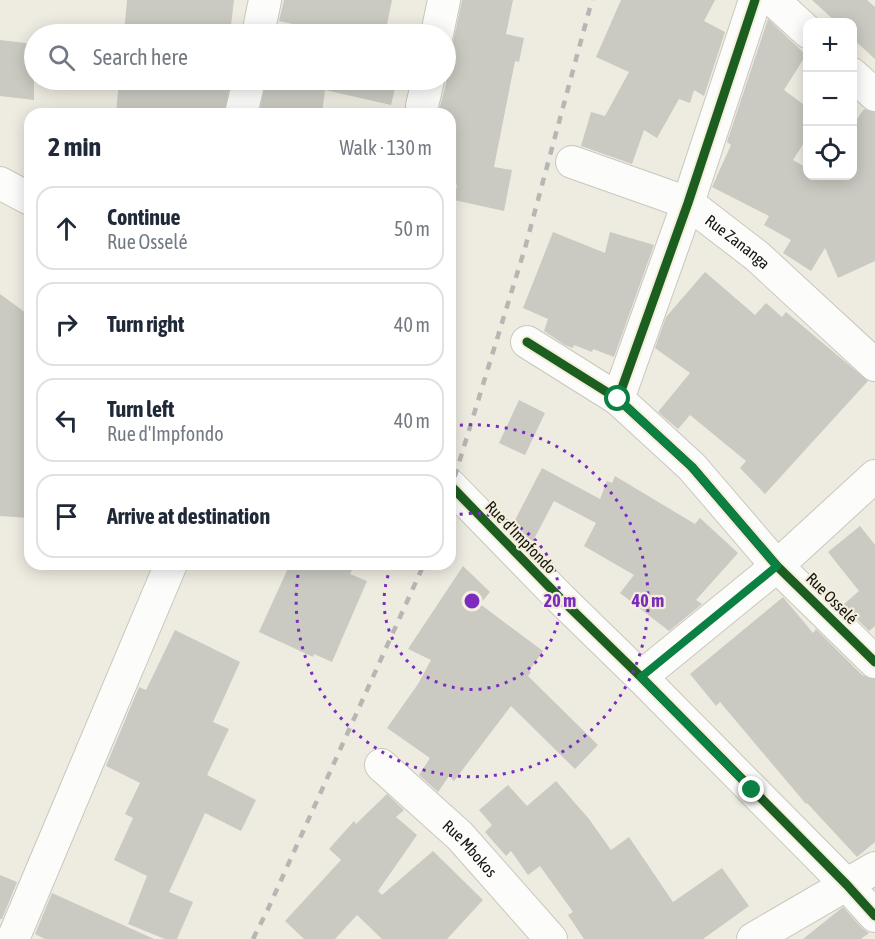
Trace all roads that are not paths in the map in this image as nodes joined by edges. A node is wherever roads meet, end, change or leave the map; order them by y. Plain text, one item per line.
1 (265, 0) edge
2 (444, 0) edge
3 (756, 0) edge
4 (773, 0) edge
5 (260, 24) edge
6 (439, 24) edge
7 (803, 28) edge
8 (857, 79) edge
9 (247, 90) edge
10 (875, 95) edge
11 (243, 108) edge
12 (572, 162) dead end
13 (0, 183) edge
14 (24, 196) edge
15 (688, 204) junction
16 (527, 342) dead end
17 (875, 365) edge
18 (618, 399) junction
19 (875, 476) edge
20 (456, 491) edge
21 (777, 566) junction
22 (168, 570) edge
23 (875, 662) edge
24 (641, 677) junction
25 (381, 765) dead end
26 (875, 868) edge
27 (847, 885) junction
28 (875, 916) edge
29 (13, 939) edge
30 (551, 939) edge
31 (753, 939) edge

1 - 5 street
2 - 6 street
3 - 15 street
4 - 7 street
8 - 10 street
9 - 11 street
12 - 15 street, Rue Zananga
13 - 14 street
15 - 17 street, Rue Zananga
15 - 18 street
16 - 18 street, Rue Osselé
18 - 21 street, Rue Osselé
19 - 21 street
20 - 24 street, Rue d'Impfondo
21 - 23 street, Rue Osselé
21 - 24 street
22 - 29 street
24 - 27 street, Rue d'Impfondo
25 - 30 street, Rue Mbokos
26 - 27 street
27 - 28 street, Rue d'Impfondo
27 - 31 street

